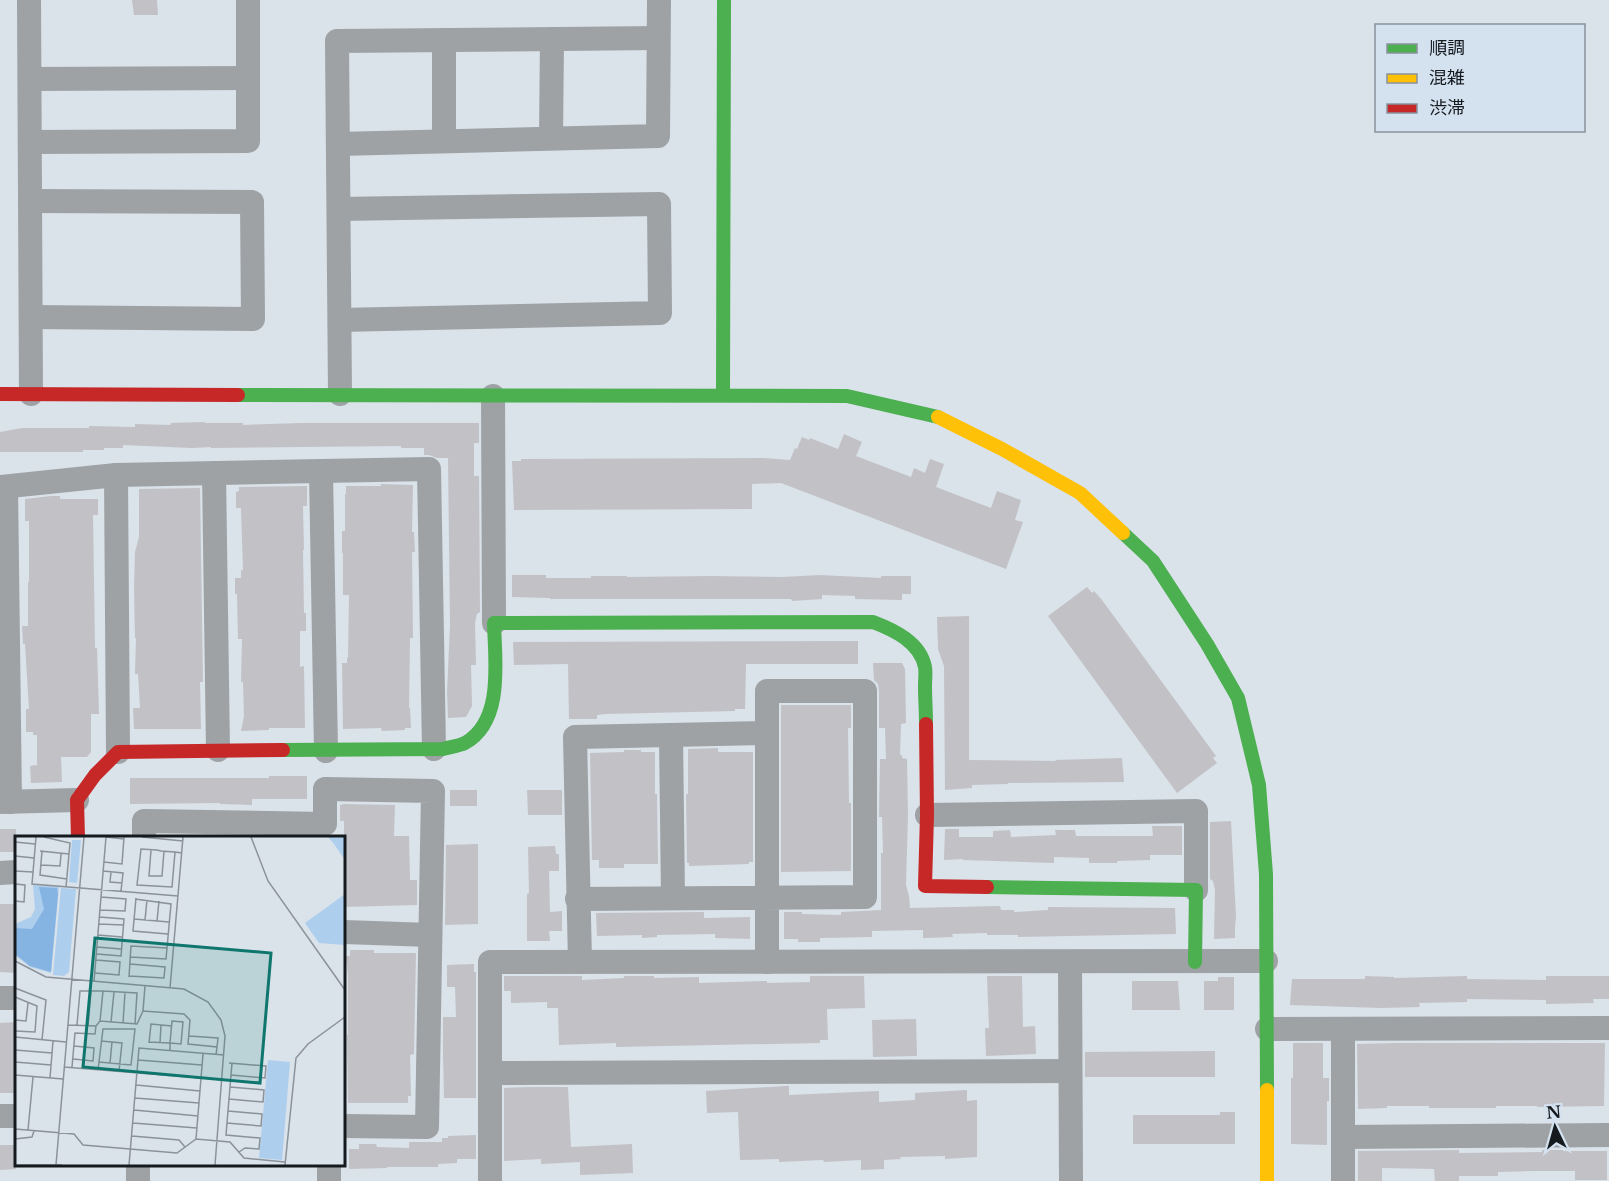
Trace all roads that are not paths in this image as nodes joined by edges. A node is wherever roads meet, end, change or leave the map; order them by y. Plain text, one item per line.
1 (29, 0) edge
2 (248, 0) edge
3 (658, 0) edge
4 (724, 0) edge
5 (658, 38) junction
6 (552, 39) junction
7 (444, 40) junction
8 (248, 78) junction
9 (30, 79) junction
10 (551, 138) junction
11 (444, 141) junction
12 (30, 142) junction
13 (338, 144) junction
14 (30, 201) junction
15 (339, 209) junction
16 (31, 317) junction
17 (340, 320) junction
18 (0, 394) edge
19 (31, 394) junction
20 (340, 394) junction
21 (723, 395) junction
22 (493, 396) junction
23 (321, 471) junction
24 (214, 473) junction
25 (116, 475) junction
26 (3, 487) edge
27 (494, 623) junction
28 (767, 733) junction
29 (671, 735) junction
30 (434, 749) junction
31 (218, 750) junction
32 (326, 751) junction
33 (118, 752) junction
34 (77, 800) junction
35 (5, 802) edge
36 (927, 815) junction
37 (78, 836) edge
38 (144, 836) edge
39 (15, 872) edge
40 (0, 873) edge
41 (1196, 890) junction
42 (767, 897) junction
43 (673, 898) junction
44 (577, 899) junction
45 (345, 932) edge
46 (430, 935) junction
47 (580, 962) junction
48 (767, 962) junction
49 (1070, 962) junction
50 (1195, 962) junction
51 (1266, 962) junction
52 (1609, 1028) edge
53 (1267, 1029) junction
54 (1343, 1029) junction
55 (1070, 1071) junction
56 (490, 1073) junction
57 (345, 1126) edge
58 (1609, 1135) edge
59 (1343, 1137) junction
60 (490, 1181) edge
61 (1071, 1181) edge
62 (1267, 1181) edge
63 (1343, 1181) edge

1 - 9 street
2 - 8 street
3 - 5 street
4 - 21 street
5 - 6 street
5 - 10 street
6 - 7 street
6 - 10 street
7 - 11 street
7 - 13 street
8 - 9 street
8 - 12 street
9 - 12 street
10 - 11 street
11 - 13 street
12 - 14 street
13 - 15 street
14 - 16 street
14 - 16 street
15 - 17 street
15 - 17 street
16 - 19 street
17 - 20 street
18 - 19 street
19 - 20 street
20 - 22 street
21 - 22 street
21 - 51 street
22 - 27 street
23 - 24 street
23 - 30 street
23 - 32 street
24 - 25 street
24 - 31 street
25 - 26 street
25 - 33 street
26 - 35 street
27 - 30 street
27 - 36 street
28 - 29 street
28 - 42 street
28 - 42 street
29 - 43 street
29 - 44 street
30 - 32 street
31 - 32 street
31 - 33 street
33 - 34 street
34 - 35 street
34 - 37 street
36 - 41 street
36 - 41 street
38 - 46 street
39 - 40 street
41 - 50 street
42 - 43 street
42 - 48 street
43 - 44 street
44 - 47 street
45 - 46 street
46 - 57 street
47 - 48 street
47 - 56 street
48 - 49 street
49 - 50 street
49 - 55 street
50 - 51 street
51 - 53 street
52 - 54 street
53 - 54 street
53 - 62 street
54 - 59 street
55 - 56 street
55 - 61 street
56 - 60 street
58 - 59 street
59 - 63 street

